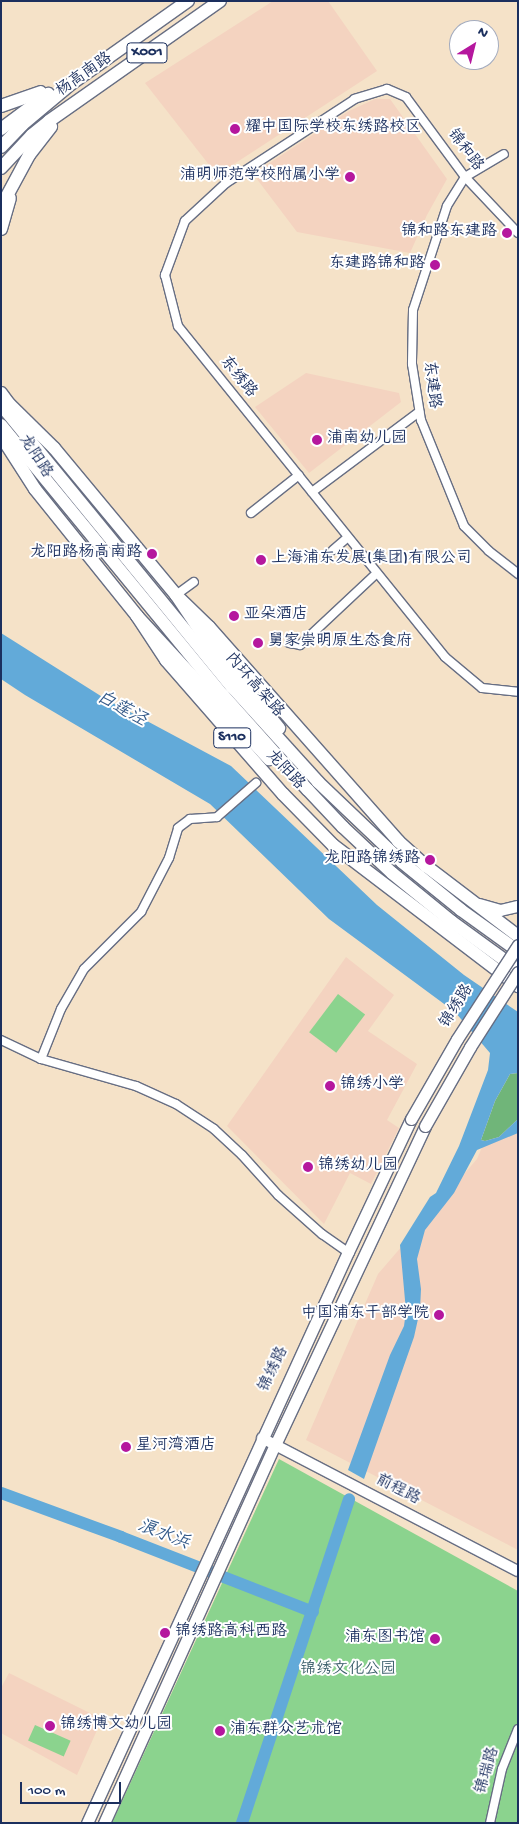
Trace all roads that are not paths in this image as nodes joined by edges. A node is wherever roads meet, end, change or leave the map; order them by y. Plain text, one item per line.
1 (188, 1) edge
2 (220, 1) edge
3 (93, 68) junction
4 (387, 89) joint
5 (74, 104) junction
6 (1, 106) edge
7 (1, 129) edge
8 (1, 147) edge
9 (504, 154) dead end
10 (1, 168) edge
11 (465, 177) junction
12 (16, 179) junction
13 (1, 207) edge
14 (1, 229) edge
15 (518, 233) edge
16 (3, 400) edge
17 (419, 412) junction
18 (1, 425) edge
19 (1, 436) edge
20 (299, 476) junction
21 (312, 492) junction
22 (251, 513) dead end
23 (347, 538) junction
24 (333, 550) dead end
25 (376, 574) junction
26 (518, 574) edge
27 (194, 582) dead end
28 (176, 595) junction
29 (157, 607) junction
30 (137, 616) junction
31 (289, 643) dead end
32 (518, 692) edge
33 (256, 783) dead end
34 (352, 817) junction
35 (343, 827) junction
36 (469, 900) junction
37 (518, 906) edge
38 (518, 936) edge
39 (518, 945) edge
40 (518, 951) edge
41 (518, 971) edge
42 (518, 986) edge
43 (1, 1040) edge
44 (41, 1059) junction
45 (348, 1252) junction
46 (262, 1438) junction
47 (275, 1445) junction
48 (518, 1571) edge
49 (518, 1729) edge
50 (87, 1823) edge
51 (104, 1823) edge
52 (490, 1823) edge

1 - 3 main road, 杨高南路 / X001
2 - 5 main road, 杨高南路 / X001
3 - 6 main road
3 - 7 main road
3 - 8 main road, 杨高南路 / X001
4 - 11 street, 锦和路
4 - 20 street, 东绣路
5 - 10 main road, 杨高南路 / X001
5 - 12 main road
9 - 11 street
11 - 15 street, 锦和路
11 - 17 street, 东建路
12 - 13 main road
12 - 14 main road
16 - 28 main road, 龙阳路
16 - 29 main road, 内环高架路
17 - 21 street
17 - 26 street, 东建路
18 - 29 main road, 内环高架路
19 - 30 main road, 龙阳路 / S110
20 - 21 street, 东绣路
20 - 22 street
21 - 23 street, 东绣路
23 - 24 street
23 - 25 street, 东绣路
25 - 31 street
25 - 32 street, 东绣路
27 - 28 street
28 - 34 main road
28 - 36 main road, 龙阳路
29 - 34 main road, 内环高架路
29 - 35 main road, 内环高架路
30 - 35 main road
30 - 42 main road, 龙阳路 / S110
33 - 44 street
34 - 40 main road, 内环高架路
35 - 41 main road, 内环高架路
36 - 37 main road
36 - 38 main road, 龙阳路
39 - 45 main road, 锦绣路, bridge
41 - 47 main road, 锦绣路, bridge
43 - 44 street
44 - 45 street
45 - 46 main road, 锦绣路
46 - 47 street, 前程路
46 - 50 main road, 锦绣路
47 - 48 street, 前程路
47 - 51 main road, 锦绣路
49 - 52 street, 锦瑞路

